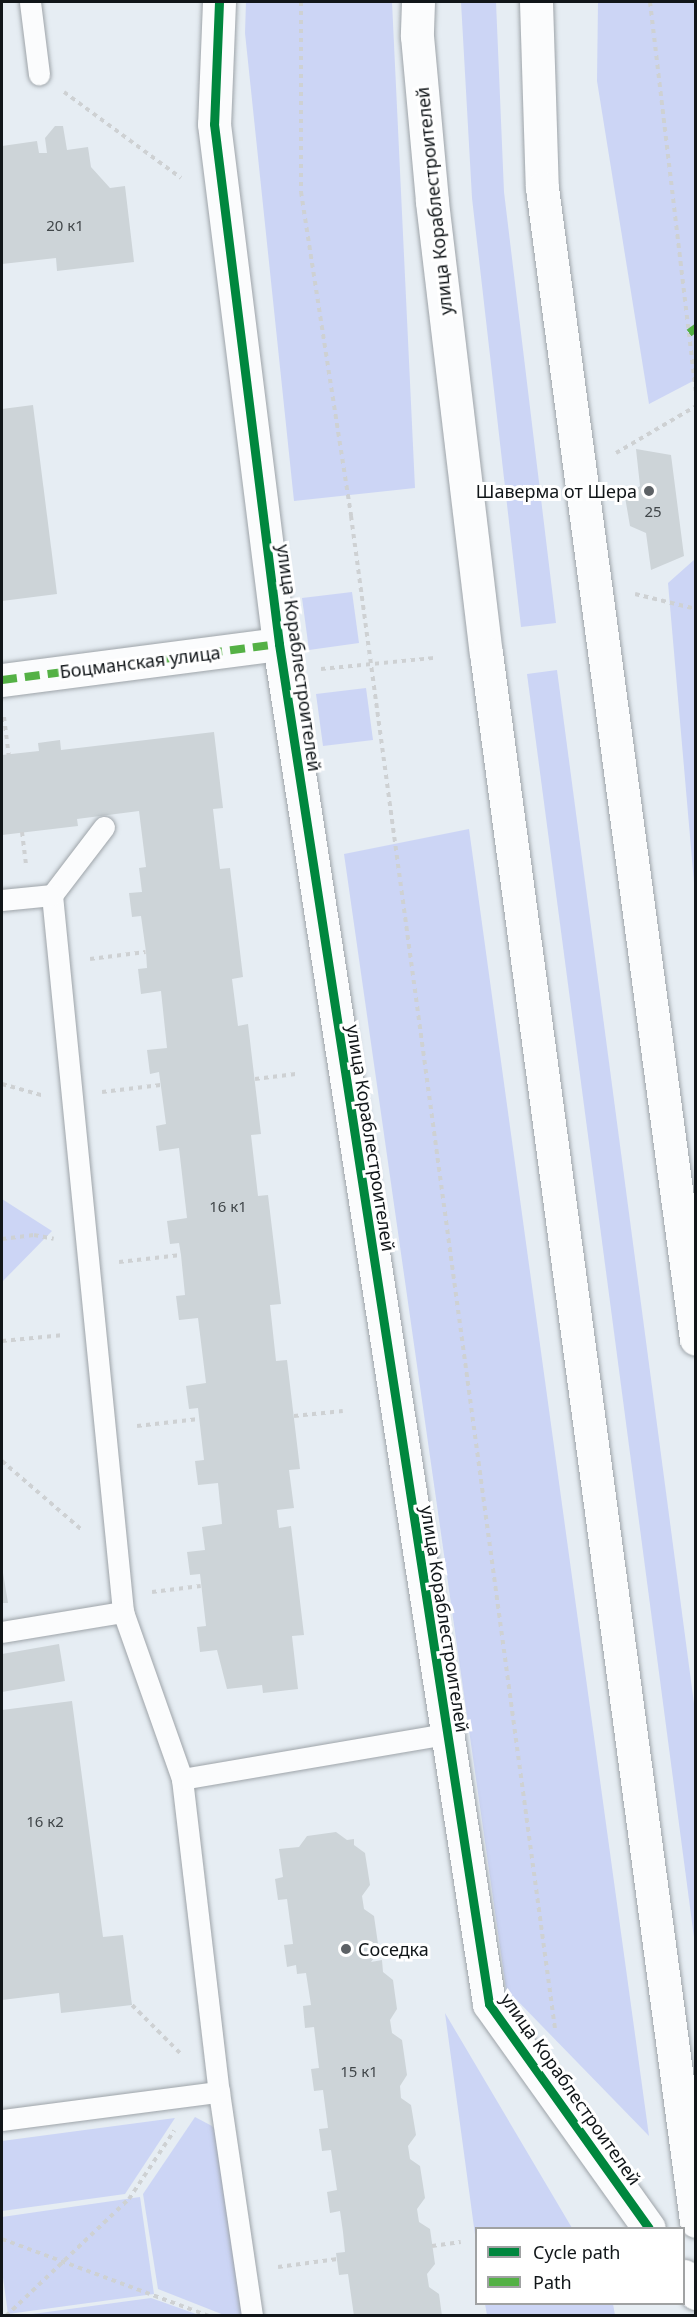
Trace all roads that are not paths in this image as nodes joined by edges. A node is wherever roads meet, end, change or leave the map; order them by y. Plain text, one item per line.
1 (30, 2) edge
2 (219, 2) edge
3 (417, 2) edge
4 (536, 2) edge
5 (39, 74) road end
6 (279, 645) junction
7 (2, 693) edge
8 (104, 827) dead end
9 (52, 895) junction
10 (2, 900) edge
11 (696, 1339) edge
12 (122, 1604) junction
13 (2, 1632) edge
14 (446, 1734) junction
15 (182, 1779) junction
16 (219, 2092) junction
17 (2, 2120) edge
18 (696, 2221) edge
19 (648, 2227) edge
20 (685, 2277) edge
21 (696, 2293) edge
22 (252, 2316) edge

1 - 5 lane
2 - 6 main road, улица Кораблестроителей
3 - 18 main road, улица Кораблестроителей
4 - 11 main road
6 - 7 main road, Боцманская улица
6 - 14 main road, улица Кораблестроителей
8 - 9 lane
9 - 10 lane
9 - 12 lane
12 - 13 lane
12 - 15 lane
14 - 15 lane
14 - 19 main road, улица Кораблестроителей
15 - 16 lane
16 - 17 lane
16 - 22 lane
20 - 21 main road

